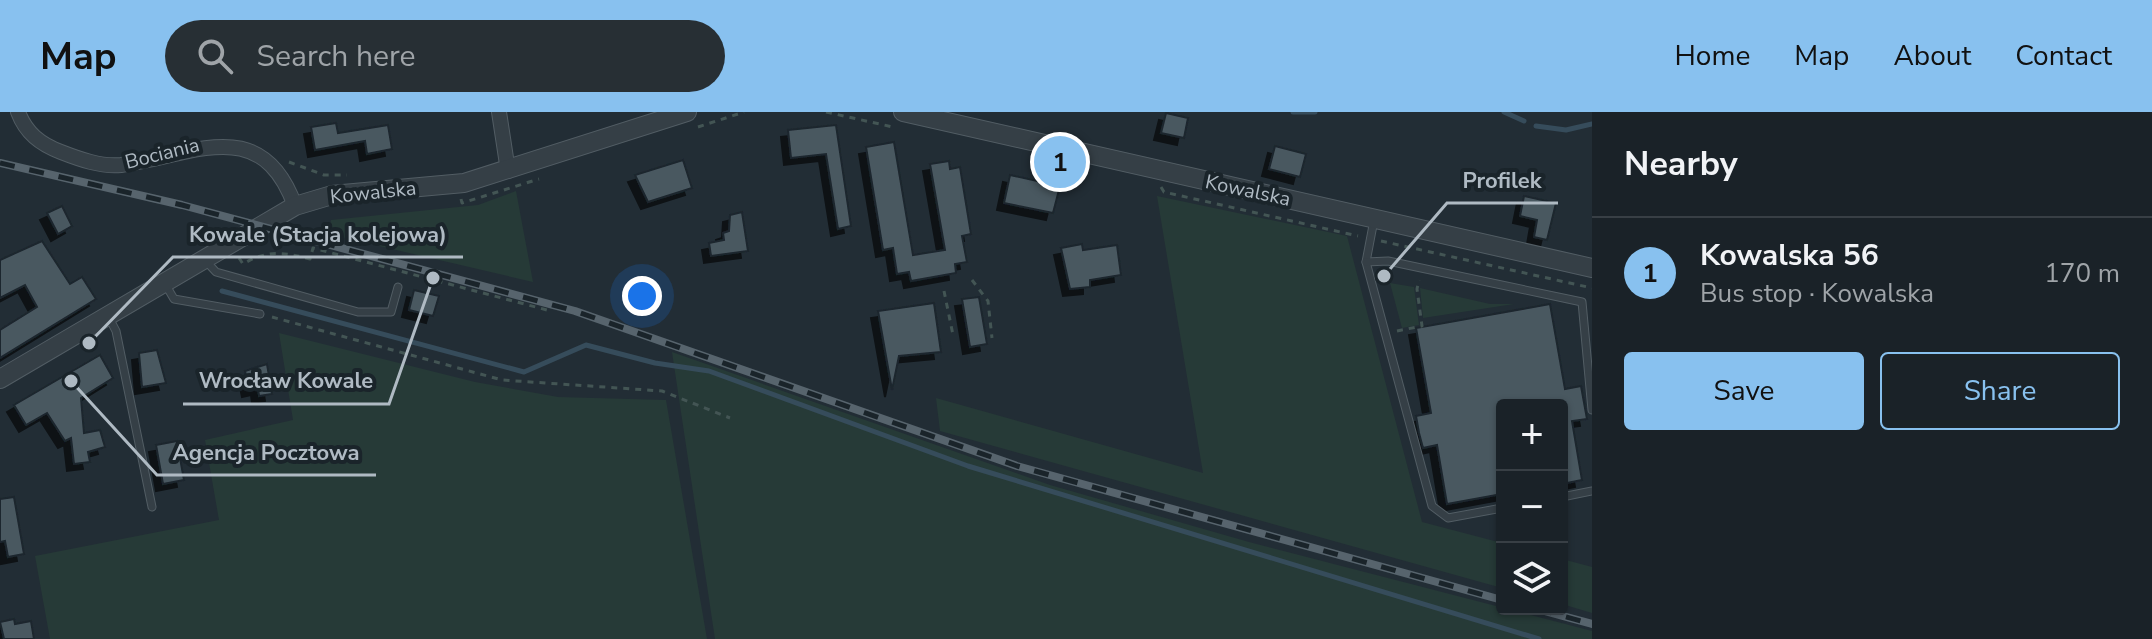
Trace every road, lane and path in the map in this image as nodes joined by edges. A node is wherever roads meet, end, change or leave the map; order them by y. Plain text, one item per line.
1 (18, 112) edge
2 (499, 112) edge
3 (687, 112) edge
4 (903, 112) edge
5 (274, 169) junction
6 (508, 171) junction
7 (350, 174) dead end
8 (295, 206) junction
9 (1374, 217) junction
10 (233, 251) dead end
11 (203, 257) junction
12 (1366, 262) junction
13 (1592, 268) edge
14 (1422, 269) junction
15 (163, 280) junction
16 (972, 280) dead end
17 (398, 287) dead end
18 (944, 291) dead end
19 (547, 310) dead end
20 (107, 314) junction
21 (260, 314) joint
22 (1385, 333) junction
23 (953, 335) dead end
24 (992, 338) dead end
25 (0, 379) edge
26 (1592, 410) edge
27 (730, 418) dead end
28 (1592, 491) edge
29 (1568, 496) edge
30 (152, 507) dead end
31 (1496, 509) edge

1 - 5 street, Bociania
2 - 6 street
3 - 6 street, Kowalska
4 - 9 street, Kowalska
5 - 7 path
5 - 8 street, Bociania
6 - 8 street, Kowalska
8 - 11 street, Kowalska
9 - 12 lane
9 - 13 street, Kowalska
10 - 19 path
11 - 15 street, Kowalska
11 - 17 lane
12 - 14 lane
12 - 22 lane
14 - 22 path
14 - 26 lane
15 - 20 street, Kowalska
15 - 21 lane
16 - 24 path
18 - 23 path
20 - 25 street, Kowalska
20 - 30 lane
21 - 27 path
22 - 31 lane
28 - 29 lane

